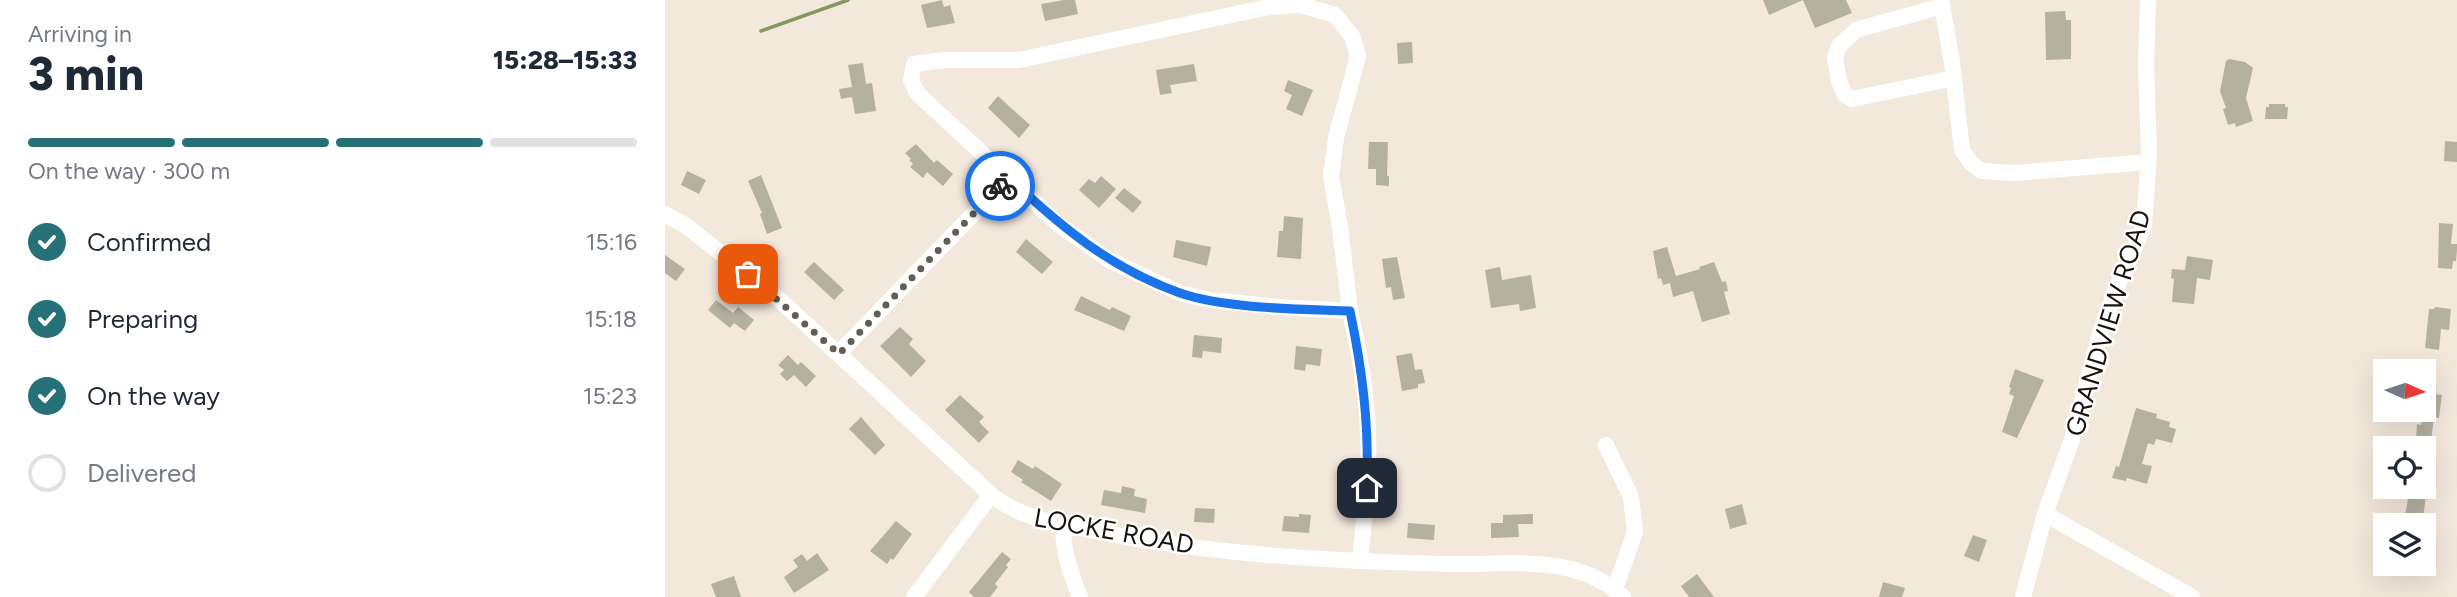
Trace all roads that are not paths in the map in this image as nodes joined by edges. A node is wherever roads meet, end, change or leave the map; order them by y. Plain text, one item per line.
1 (2148, 0) edge
2 (1941, 3) edge
3 (1954, 78) junction
4 (2148, 162) junction
5 (1008, 177) junction
6 (665, 214) edge
7 (1350, 311) junction
8 (839, 354) junction
9 (1606, 444) dead end
10 (991, 495) junction
11 (2045, 514) junction
12 (1063, 525) junction
13 (1360, 560) junction
14 (1619, 593) edge
15 (914, 597) edge
16 (1080, 597) edge
17 (2023, 597) edge
18 (2192, 597) edge

1 - 4 street, GRANDVIEW ROAD
2 - 3 street
2 - 3 street
3 - 4 street
4 - 11 street, GRANDVIEW ROAD
5 - 7 street
5 - 7 street
5 - 8 street
6 - 8 street, LOCKE ROAD
7 - 13 street
8 - 10 street, LOCKE ROAD
9 - 14 street
10 - 12 street, LOCKE ROAD
10 - 15 street
11 - 17 street, GRANDVIEW ROAD
11 - 18 street
12 - 13 street, LOCKE ROAD
12 - 16 street
13 - 14 street, LOCKE ROAD

